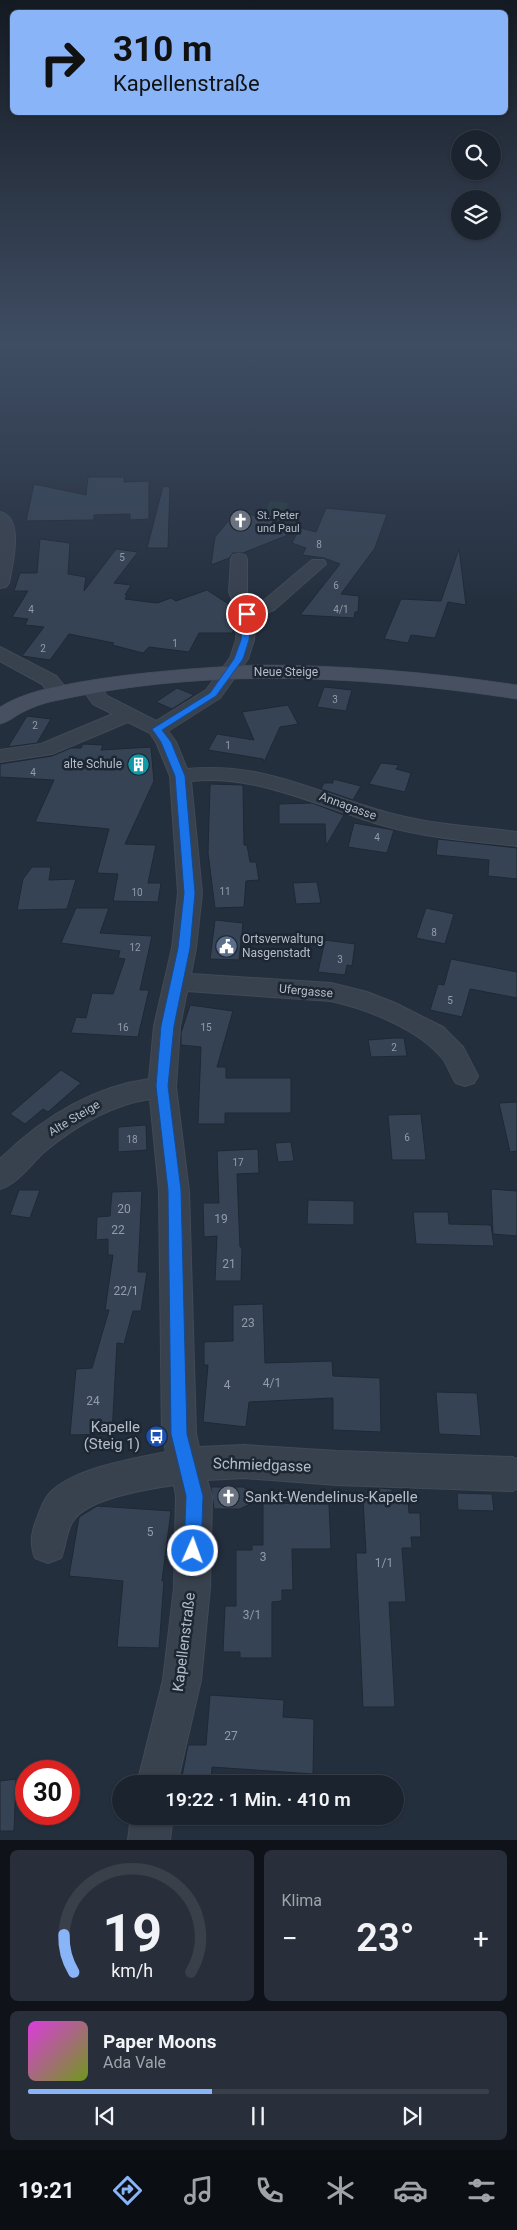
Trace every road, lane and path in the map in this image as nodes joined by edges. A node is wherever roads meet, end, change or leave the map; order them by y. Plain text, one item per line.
1 (0, 517) edge
2 (239, 559) dead end
3 (318, 564) dead end
4 (0, 583) edge
5 (247, 614) junction
6 (0, 653) edge
7 (230, 672) junction
8 (91, 687) junction
9 (517, 692) edge
10 (60, 693) junction
11 (130, 714) junction
12 (0, 717) edge
13 (156, 729) junction
14 (0, 756) edge
15 (180, 776) junction
16 (517, 838) edge
17 (178, 982) junction
18 (465, 1076) dead end
19 (162, 1086) junction
20 (0, 1177) edge
21 (185, 1465) junction
22 (512, 1474) dead end
23 (48, 1545) dead end
24 (159, 1775) edge
25 (151, 1825) edge
26 (149, 1840) edge

1 - 4 street
2 - 5 street
3 - 5 street
5 - 7 street
6 - 10 street
7 - 8 main road, Neue Steige
7 - 9 main road, Neue Steige
7 - 13 street
8 - 10 main road, Neue Steige
8 - 11 street, Kapellenstraße
10 - 12 main road, Neue Steige
11 - 13 street, Kapellenstraße
11 - 14 street
13 - 15 street, Kapellenstraße
15 - 16 street, Annagasse
15 - 17 street, Kapellenstraße
17 - 18 street, Ufergasse
17 - 19 street, Kapellenstraße
19 - 20 street, Alte Steige
19 - 21 street, Kapellenstraße
21 - 22 street, Schmiedgasse
21 - 23 street, Schmiedgasse
21 - 24 street, Kapellenstraße
25 - 26 street

